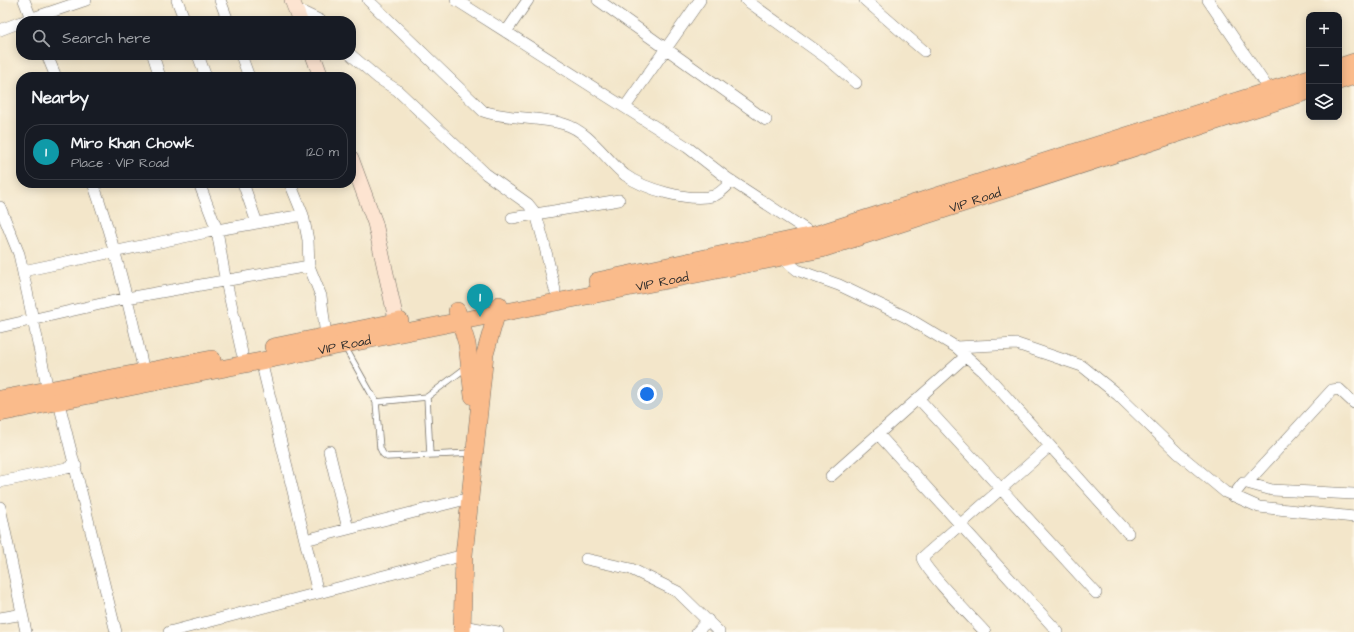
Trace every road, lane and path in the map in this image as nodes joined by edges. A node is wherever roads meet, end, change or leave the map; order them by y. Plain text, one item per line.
1 (24, 0) edge
2 (86, 0) edge
3 (177, 0) edge
4 (220, 0) edge
5 (368, 0) edge
6 (456, 0) edge
7 (528, 0) edge
8 (598, 0) edge
9 (700, 0) edge
10 (746, 0) edge
11 (865, 0) edge
12 (1208, 0) edge
13 (296, 10) edge
14 (26, 16) edge
15 (41, 16) edge
16 (183, 16) edge
17 (226, 16) edge
18 (310, 16) edge
19 (16, 25) edge
20 (0, 30) edge
21 (506, 32) junction
22 (665, 48) junction
23 (924, 51) dead end
24 (356, 59) edge
25 (49, 60) edge
26 (155, 60) edge
27 (200, 60) edge
28 (243, 60) edge
29 (314, 60) edge
30 (1354, 62) edge
31 (1342, 66) edge
32 (54, 72) edge
33 (158, 72) edge
34 (204, 72) edge
35 (247, 72) edge
36 (317, 72) edge
37 (1354, 76) edge
38 (1306, 80) edge
39 (1342, 80) edge
40 (856, 83) dead end
41 (1306, 91) edge
42 (1273, 96) junction
43 (624, 107) junction
44 (766, 120) dead end
45 (356, 172) edge
46 (732, 181) junction
47 (95, 188) edge
48 (201, 188) edge
49 (246, 188) edge
50 (292, 188) edge
51 (619, 200) dead end
52 (0, 207) edge
53 (536, 214) junction
54 (303, 215) junction
55 (512, 218) dead end
56 (257, 223) junction
57 (217, 230) junction
58 (814, 235) junction
59 (777, 249) junction
60 (116, 252) junction
61 (309, 266) junction
62 (22, 271) junction
63 (226, 280) junction
64 (555, 290) junction
65 (127, 298) junction
66 (498, 308) junction
67 (459, 316) junction
68 (34, 320) junction
69 (0, 327) edge
70 (398, 328) junction
71 (326, 336) junction
72 (344, 345) junction
73 (956, 347) junction
74 (242, 353) junction
75 (966, 356) junction
76 (261, 361) junction
77 (470, 365) junction
78 (144, 372) junction
79 (54, 396) junction
80 (427, 397) junction
81 (918, 398) junction
82 (376, 402) junction
83 (1354, 403) edge
84 (1, 406) edge
85 (878, 434) junction
86 (1050, 446) junction
87 (476, 447) junction
88 (329, 451) dead end
89 (430, 455) junction
90 (76, 466) junction
91 (831, 476) dead end
92 (0, 482) edge
93 (1247, 483) junction
94 (1001, 489) junction
95 (1354, 494) edge
96 (1233, 496) junction
97 (470, 498) junction
98 (0, 507) edge
99 (1354, 517) edge
100 (960, 525) junction
101 (348, 529) junction
102 (1128, 533) dead end
103 (305, 540) junction
104 (464, 554) junction
105 (586, 559) dead end
106 (318, 593) junction
107 (1096, 594) dead end
108 (21, 611) junction
109 (0, 618) edge
110 (708, 620) junction
111 (462, 629) edge
112 (26, 632) edge
113 (116, 632) edge
114 (169, 632) edge
115 (498, 632) edge
116 (697, 632) edge
117 (719, 632) edge
118 (985, 632) edge
119 (1058, 632) edge

1 - 14 street
2 - 15 street
3 - 16 street
4 - 17 street
5 - 46 street
6 - 21 street
7 - 21 street
8 - 22 street
9 - 22 street
10 - 40 street
11 - 23 street
12 - 42 street
13 - 18 street
19 - 20 street
21 - 43 street
22 - 43 street
22 - 44 street
24 - 53 street
25 - 32 street
26 - 33 street
27 - 34 street
28 - 35 street
29 - 36 main road
30 - 31 main road
37 - 39 main road
38 - 42 main road, VIP Road
41 - 42 main road, VIP Road
42 - 58 main road, VIP Road
42 - 59 main road, VIP Road
43 - 46 street
45 - 70 main road
46 - 58 street
47 - 60 street
48 - 57 street
49 - 56 street
50 - 54 street
51 - 53 street
52 - 62 street
53 - 55 street
53 - 64 street
54 - 56 street
54 - 61 street
56 - 57 street
57 - 60 street
57 - 63 street
58 - 59 main road, VIP Road
59 - 64 main road, VIP Road
59 - 66 main road, VIP Road
59 - 73 street
60 - 62 street
60 - 65 street
61 - 63 street
61 - 71 street
62 - 68 street
63 - 65 street
63 - 74 street
64 - 66 main road, VIP Road
65 - 68 street
65 - 78 street
66 - 67 main road, VIP Road
66 - 87 main road
67 - 70 main road, VIP Road
67 - 77 main road
68 - 69 street
68 - 79 street
70 - 71 main road, VIP Road
70 - 72 main road, VIP Road
71 - 74 main road, VIP Road
72 - 76 main road, VIP Road
72 - 82 lane
73 - 75 street
73 - 96 street
74 - 78 main road, VIP Road
75 - 81 street
75 - 86 street
76 - 79 main road, VIP Road
76 - 103 street
77 - 80 lane
77 - 87 main road
78 - 79 main road, VIP Road
79 - 84 main road, VIP Road
79 - 90 street
80 - 82 lane
80 - 89 lane
81 - 85 street
81 - 94 street
82 - 89 lane
83 - 93 street
85 - 91 street
85 - 100 street
86 - 94 street
86 - 102 street
87 - 89 lane
87 - 97 main road
88 - 101 street
90 - 92 street
90 - 113 street
93 - 95 street
93 - 96 street
94 - 100 street
94 - 107 street
96 - 99 street
97 - 101 street
97 - 104 main road
98 - 108 street
100 - 118 street
100 - 119 street
101 - 103 street
103 - 106 street
104 - 106 street
104 - 111 main road
105 - 110 street
106 - 114 street
108 - 109 street
108 - 112 street
110 - 116 street
110 - 117 street
111 - 115 street

